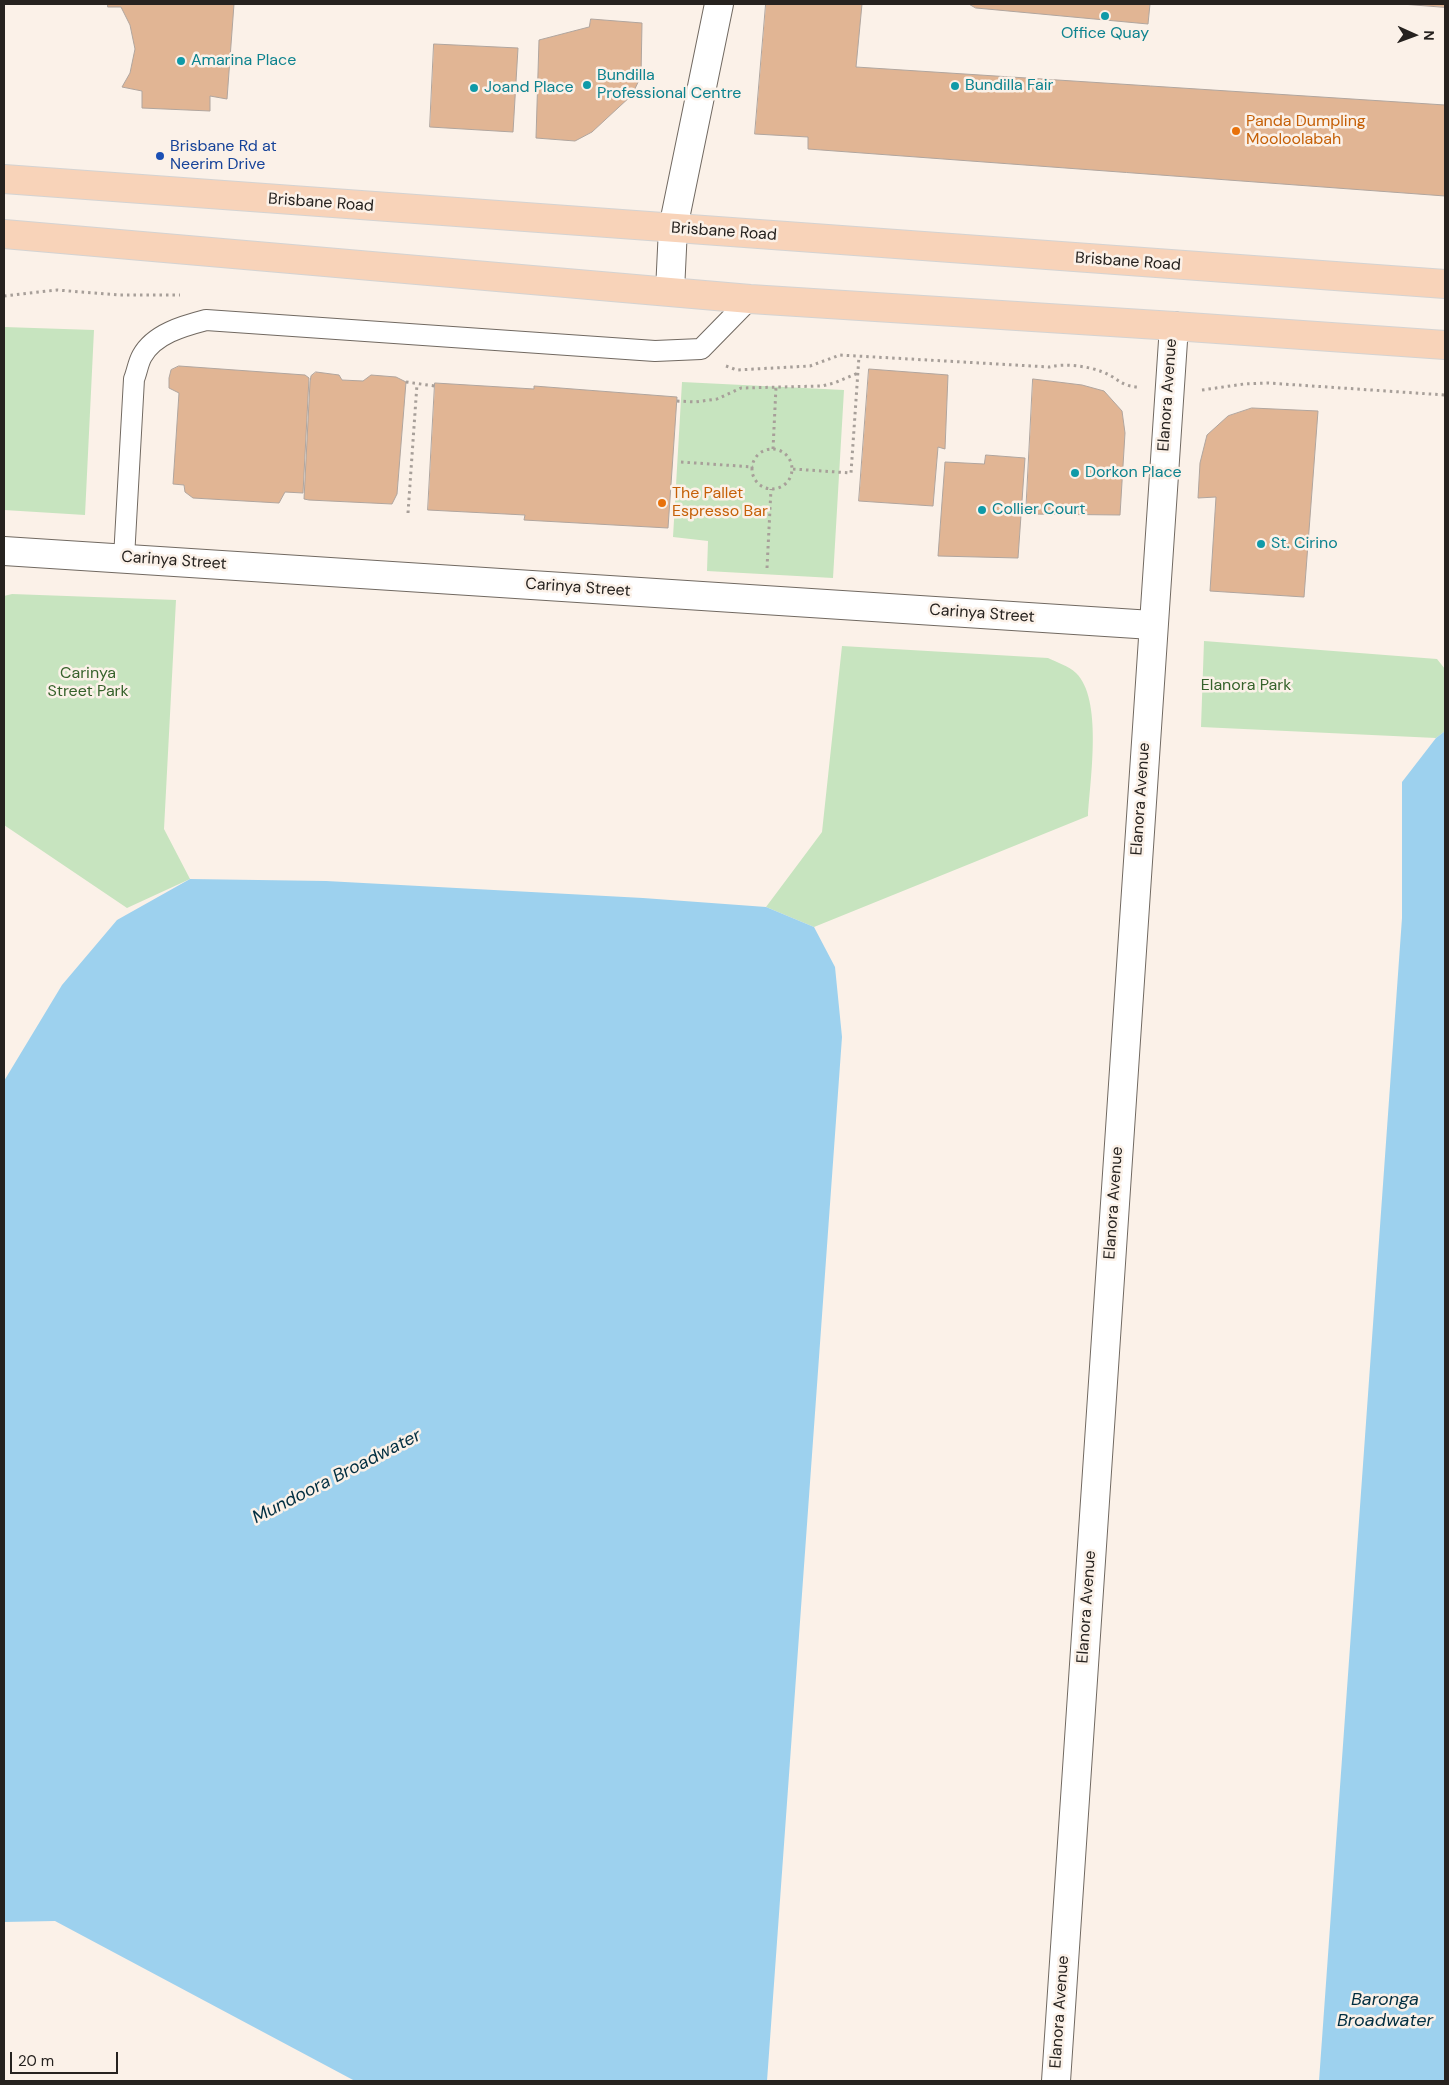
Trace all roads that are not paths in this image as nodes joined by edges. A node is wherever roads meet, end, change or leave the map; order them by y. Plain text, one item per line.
1 (719, 4) edge
2 (4, 179) edge
3 (673, 228) junction
4 (4, 234) edge
5 (1445, 284) edge
6 (670, 291) junction
7 (750, 300) junction
8 (1174, 326) junction
9 (1445, 345) edge
10 (4, 551) edge
11 (124, 558) junction
12 (1152, 625) junction
13 (1056, 2081) edge

1 - 3 street
2 - 3 main road, Brisbane Road
3 - 5 main road, Brisbane Road
3 - 6 street
4 - 6 main road
6 - 7 main road
7 - 8 main road
7 - 11 lane
8 - 9 main road
8 - 12 street, Elanora Avenue
10 - 11 street, Carinya Street
11 - 12 street, Carinya Street
12 - 13 street, Elanora Avenue

